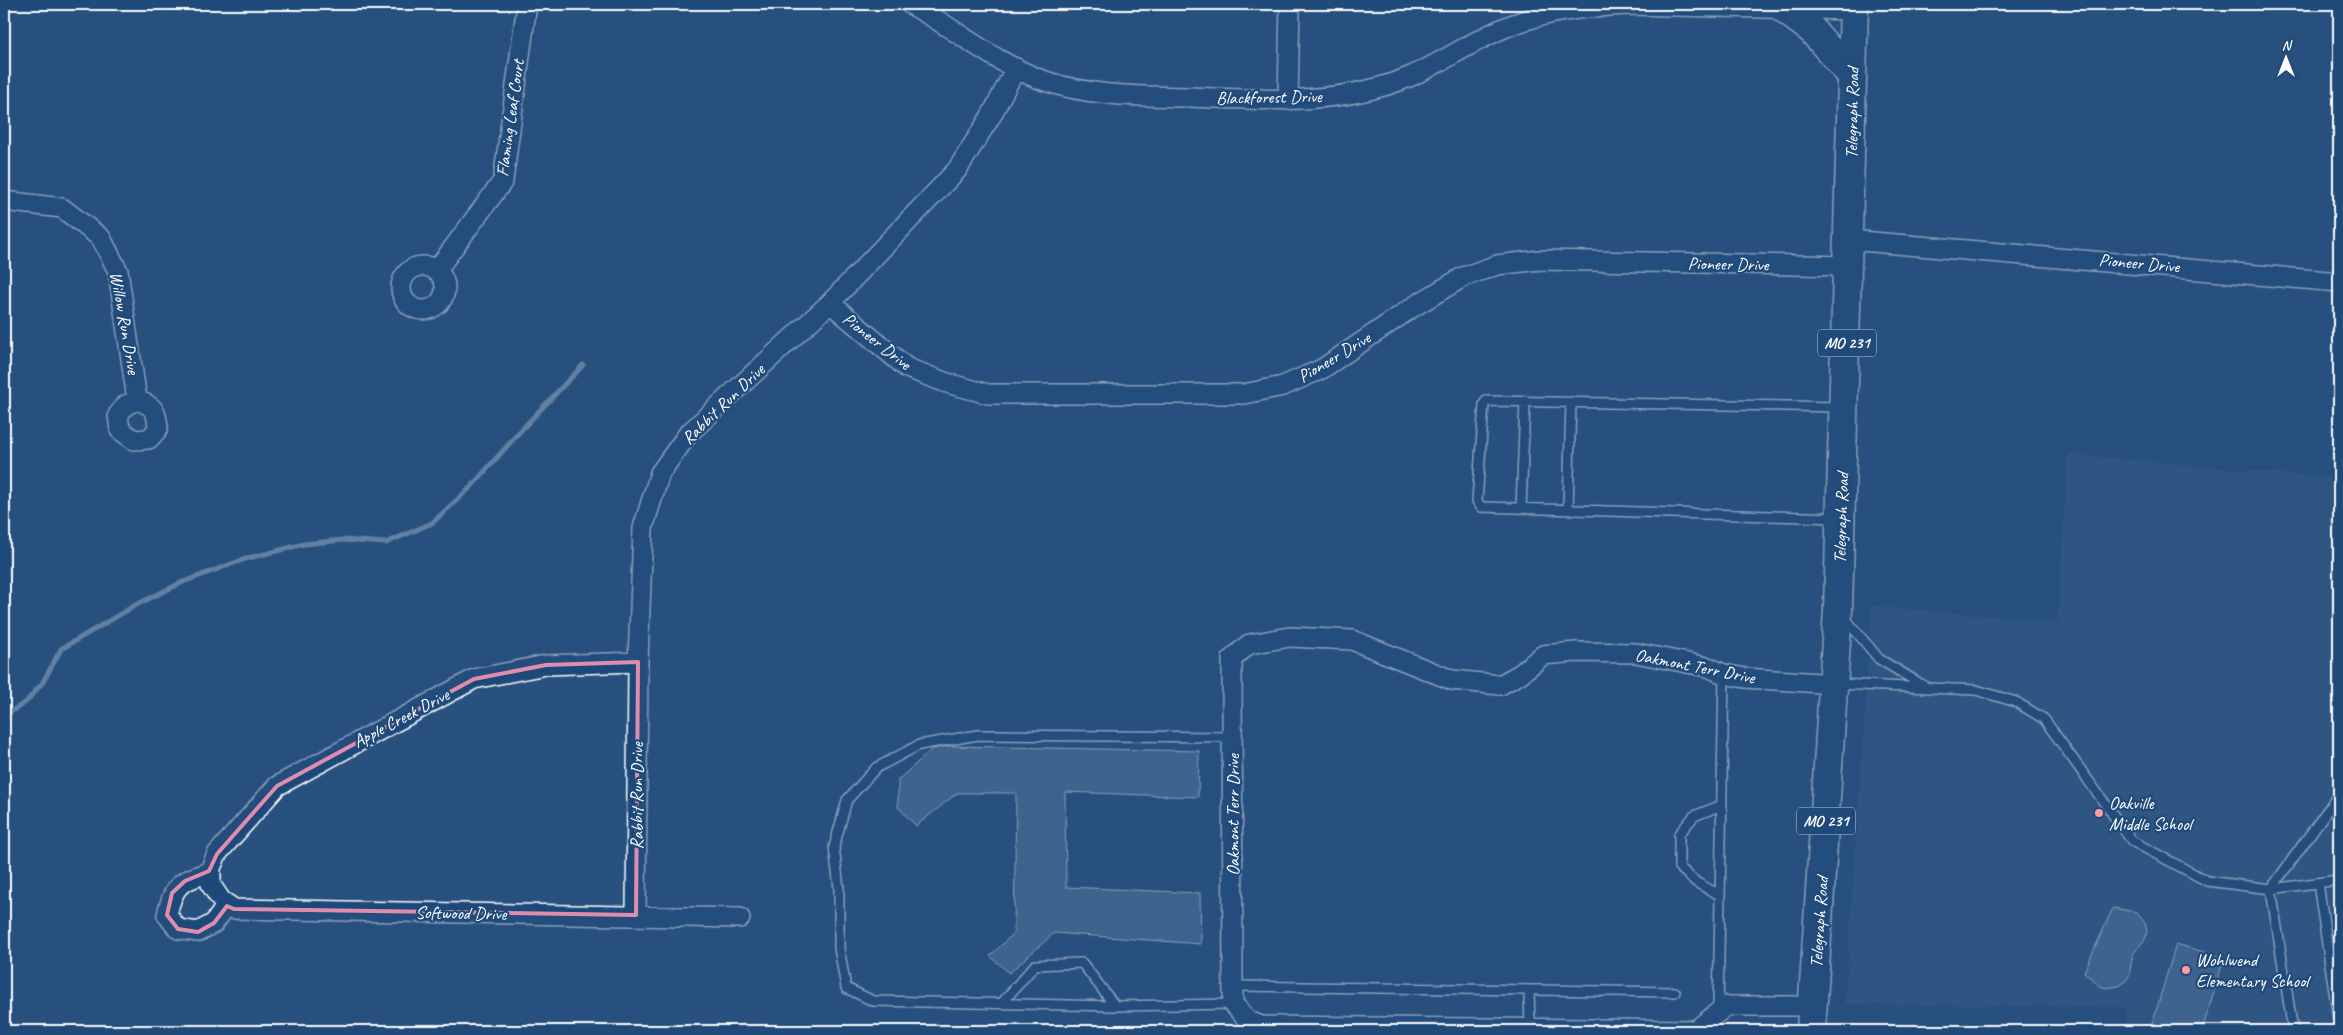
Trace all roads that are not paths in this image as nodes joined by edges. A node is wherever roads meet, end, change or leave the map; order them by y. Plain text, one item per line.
1 (526, 4) edge
2 (910, 4) edge
3 (1290, 4) edge
4 (1787, 6) edge
5 (1854, 7) edge
6 (1016, 68) junction
7 (1852, 76) junction
8 (1288, 100) junction
9 (4, 202) edge
10 (1849, 253) junction
11 (436, 271) dead end
12 (2339, 282) edge
13 (830, 303) junction
14 (137, 400) dead end
15 (1525, 401) junction
16 (1571, 402) junction
17 (1845, 407) junction
18 (1521, 508) junction
19 (1568, 510) junction
20 (1841, 518) junction
21 (1838, 610) junction
22 (638, 662) junction
23 (1724, 674) junction
24 (1835, 684) junction
25 (1926, 688) junction
26 (1233, 736) junction
27 (2339, 794) edge
28 (1722, 805) junction
29 (210, 869) junction
30 (2339, 880) edge
31 (2318, 883) junction
32 (2271, 889) junction
33 (1720, 895) junction
34 (227, 905) junction
35 (636, 915) junction
36 (740, 918) dead end
37 (1529, 990) junction
38 (1675, 992) dead end
39 (1232, 995) junction
40 (1001, 1004) junction
41 (1115, 1006) junction
42 (1718, 1012) junction
43 (1812, 1019) edge
44 (2339, 1025) edge
45 (1530, 1029) junction
46 (2293, 1031) edge

1 - 11 street, Flaming Leaf Court
2 - 6 street, Blackforest Drive
3 - 8 street
4 - 5 street, Blackforest Drive
4 - 7 main road
4 - 8 street, Blackforest Drive
5 - 7 main road, Telegraph Road / MO 231
6 - 8 street, Blackforest Drive
6 - 13 street, Rabbit Run Drive
7 - 10 main road, Telegraph Road / MO 231
9 - 14 street, Willow Run Drive
10 - 12 street, Pioneer Drive
10 - 13 street, Pioneer Drive
10 - 17 main road, Telegraph Road / MO 231
13 - 22 street, Rabbit Run Drive
15 - 16 lane
15 - 18 lane
15 - 18 lane
16 - 17 lane
16 - 19 lane
17 - 20 main road, Telegraph Road / MO 231
18 - 19 lane
19 - 20 lane
20 - 21 main road, Telegraph Road / MO 231
21 - 24 main road, Telegraph Road / MO 231
21 - 25 lane
22 - 29 street, Apple Creek Drive
22 - 35 street, Rabbit Run Drive
23 - 24 street, Oakmont Terr Drive
23 - 26 street, Oakmont Terr Drive
23 - 28 lane
24 - 25 lane
24 - 43 main road, Telegraph Road / MO 231
25 - 32 lane
26 - 39 street, Oakmont Terr Drive
26 - 40 lane
27 - 32 lane
28 - 33 lane
28 - 33 lane
29 - 34 street
29 - 34 street
30 - 31 lane
31 - 32 lane
31 - 44 lane
32 - 46 lane
33 - 42 lane
34 - 35 street, Softwood Drive
35 - 36 street, Softwood Drive
37 - 38 lane
37 - 39 lane
37 - 45 lane
39 - 41 lane
39 - 45 street
40 - 41 lane
40 - 41 lane
42 - 43 street
42 - 45 street

